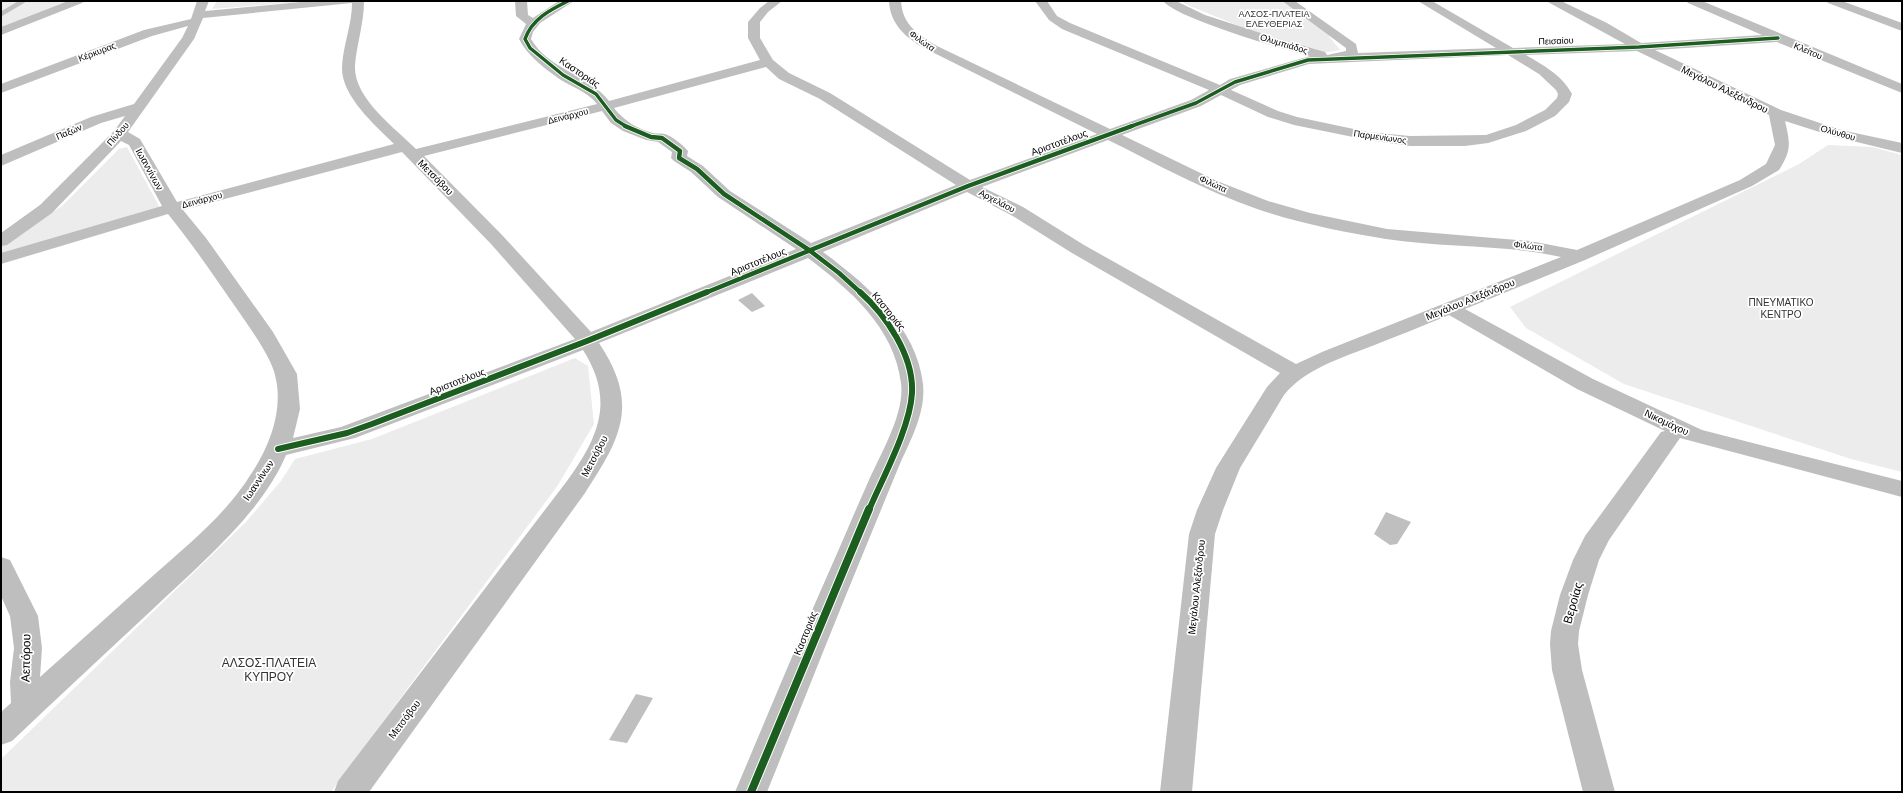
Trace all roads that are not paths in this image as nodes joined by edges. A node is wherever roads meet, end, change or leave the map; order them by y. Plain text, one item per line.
1 (78, 1) edge
2 (203, 1) edge
3 (348, 1) edge
4 (358, 1) edge
5 (520, 1) edge
6 (776, 1) edge
7 (895, 1) edge
8 (1041, 1) edge
9 (1169, 1) edge
10 (1288, 1) edge
11 (1424, 1) edge
12 (1552, 1) edge
13 (1692, 1) edge
14 (1832, 1) edge
15 (567, 2) edge
16 (196, 18) junction
17 (534, 24) junction
18 (1902, 27) edge
19 (1, 32) edge
20 (1778, 38) junction
21 (1639, 47) junction
22 (1512, 52) junction
23 (1334, 58) junction
24 (768, 62) junction
25 (1, 89) edge
26 (1902, 89) edge
27 (1221, 90) junction
28 (606, 106) junction
29 (138, 107) junction
30 (1776, 113) junction
31 (1837, 133) junction
32 (119, 134) junction
33 (1108, 135) junction
34 (1793, 141) junction
35 (1902, 148) edge
36 (409, 150) junction
37 (1, 161) edge
38 (968, 186) junction
39 (172, 208) junction
40 (1, 241) edge
41 (808, 251) junction
42 (1579, 256) junction
43 (1, 259) edge
44 (1450, 308) junction
45 (587, 341) junction
46 (1295, 373) junction
47 (1669, 437) dead end
48 (278, 448) junction
49 (1902, 489) edge
50 (1, 566) edge
51 (26, 707) junction
52 (1, 731) edge
53 (350, 792) edge
54 (751, 792) edge
55 (1176, 792) edge
56 (1599, 792) edge

1 - 19 street
2 - 16 street, Πίνδου
3 - 16 street, Κέρκυρας
4 - 36 street, Μετσόβου
5 - 17 street
6 - 24 street, Αρχελάου
7 - 33 street, Φιλώτα
8 - 27 street, Παρμενίωνος
9 - 23 street, Ολυμπιάδος
10 - 23 street
11 - 22 street, Παρμενίωνος
12 - 21 street, Μεγάλου Αλεξάνδρου
13 - 20 street, Κλείτου
14 - 18 street
15 - 17 street, Καστοριάς
16 - 25 street, Κέρκυρας
16 - 29 street, Πίνδου
17 - 28 street, Καστοριάς
20 - 21 street, Πεισαίου
20 - 26 street, Κλείτου
21 - 22 street, Πεισαίου
21 - 30 street, Μεγάλου Αλεξάνδρου
22 - 23 street, Πεισαίου
22 - 27 street, Παρμενίωνος
23 - 27 street, Αριστοτέλους
24 - 28 street, Δεινάρχου
24 - 38 street, Αρχελάου
27 - 33 street, Αριστοτέλους
28 - 36 street, Δεινάρχου
28 - 41 street, Καστοριάς
29 - 32 street, Πίνδου
29 - 37 street, Παξών
30 - 31 street, Ολύνθου
30 - 34 street, Μεγάλου Αλεξάνδρου
31 - 34 street
31 - 35 street, Ολύνθου
32 - 39 street, Ιωαννίνων
32 - 40 street, Πίνδου
33 - 38 street, Αριστοτέλους
33 - 42 street, Φιλώτα
34 - 42 street, Μεγάλου Αλεξάνδρου
36 - 39 street, Δεινάρχου
36 - 45 street, Μετσόβου
38 - 41 street, Αριστοτέλους
38 - 46 street, Αρχελάου
39 - 43 street, Δεινάρχου
39 - 48 street, Ιωαννίνων
41 - 45 street, Αριστοτέλους
41 - 54 street, Καστοριάς
42 - 44 street, Μεγάλου Αλεξάνδρου
44 - 46 street, Μεγάλου Αλεξάνδρου
44 - 49 street, Νικομάχου
45 - 48 street, Αριστοτέλους
45 - 53 street, Μετσόβου
46 - 55 street, Μεγάλου Αλεξάνδρου
47 - 56 street, Βεροίας
48 - 51 street, Ιωαννίνων
50 - 51 street, Αεπόρου
51 - 52 street, Ιωαννίνων

